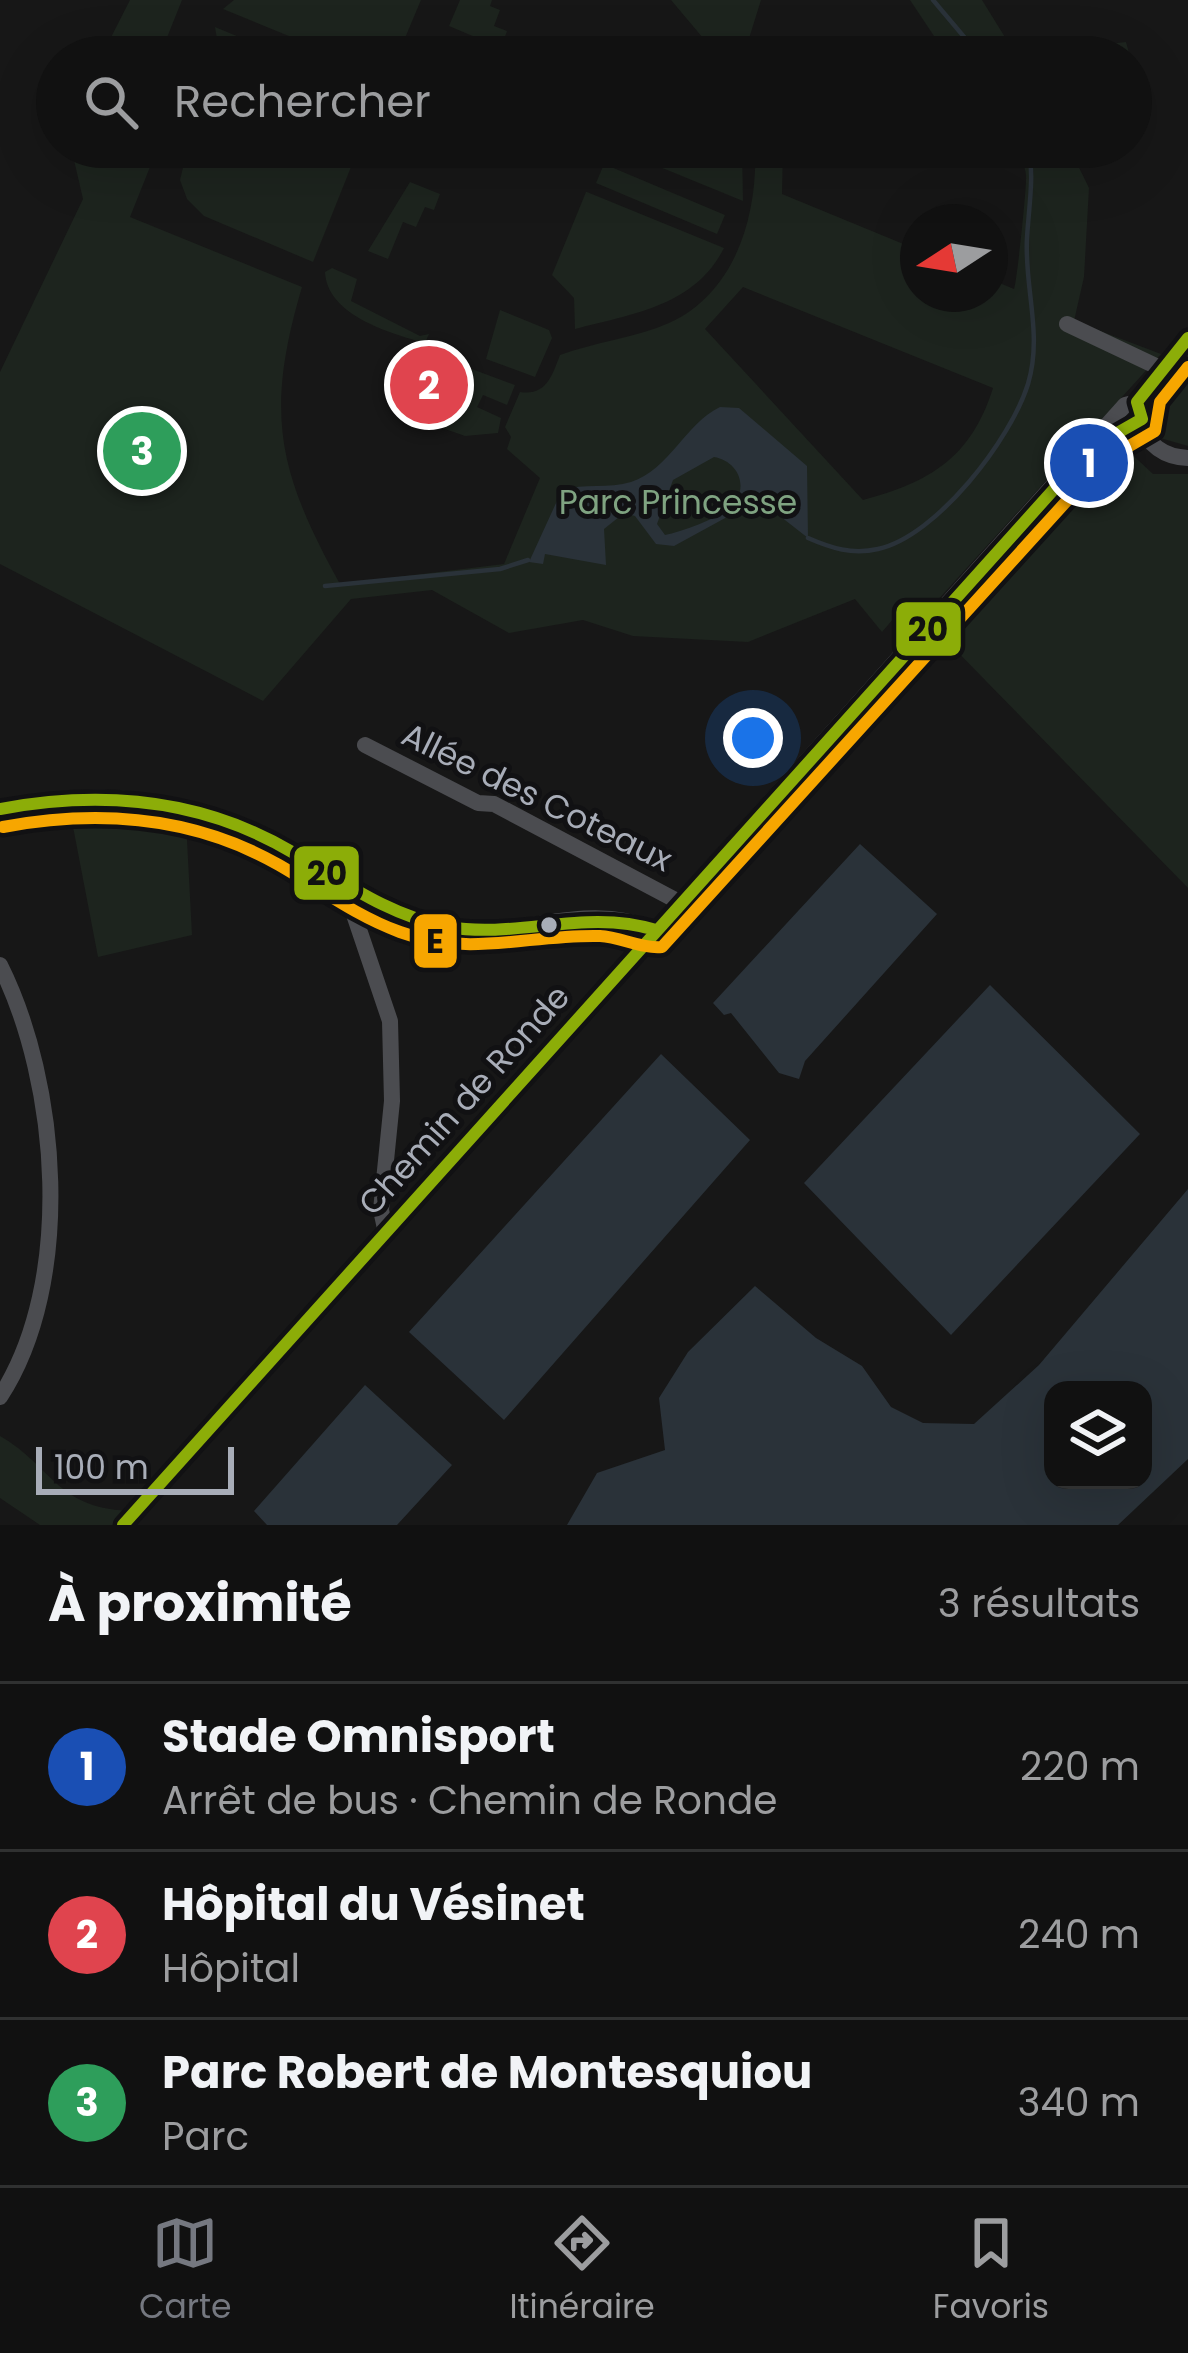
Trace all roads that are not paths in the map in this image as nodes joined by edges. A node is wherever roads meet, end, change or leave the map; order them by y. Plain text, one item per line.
1 (1066, 324) dead end
2 (1188, 338) edge
3 (1160, 368) junction
4 (1132, 415) junction
5 (1188, 458) edge
6 (365, 745) dead end
7 (0, 808) edge
8 (346, 888) junction
9 (682, 903) junction
10 (656, 931) junction
11 (0, 965) edge
12 (386, 1233) junction
13 (0, 1397) edge
14 (123, 1525) edge

1 - 3 street
2 - 3 street, Chemin de Ronde
3 - 4 street, Chemin de Ronde
4 - 5 street
4 - 9 street, Chemin de Ronde
6 - 9 street, Allée des Coteaux
7 - 8 street
8 - 10 street
8 - 12 street
9 - 10 street, Chemin de Ronde
10 - 12 street, Chemin de Ronde
11 - 13 street
12 - 14 street, Chemin de Ronde

